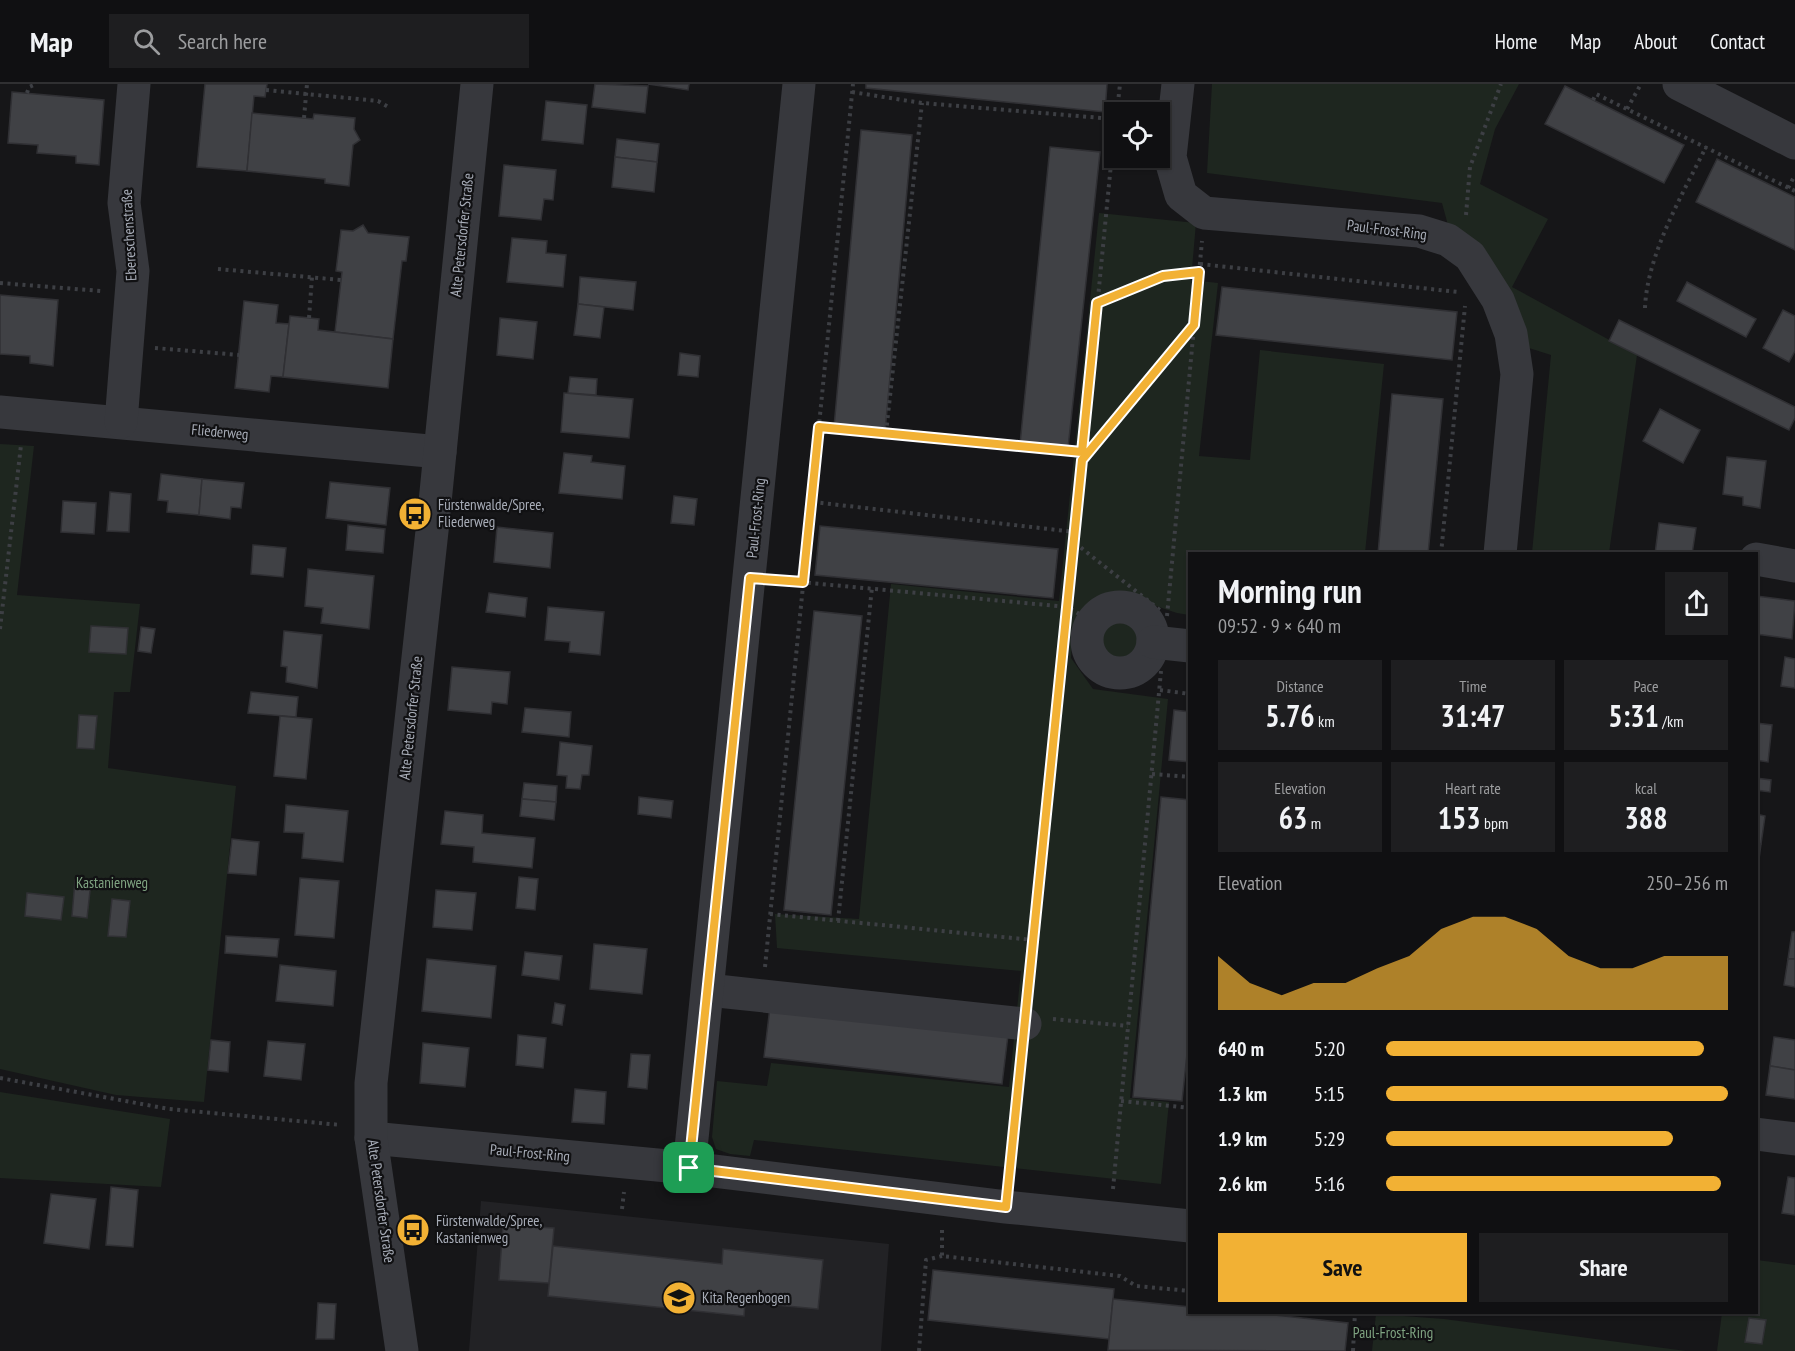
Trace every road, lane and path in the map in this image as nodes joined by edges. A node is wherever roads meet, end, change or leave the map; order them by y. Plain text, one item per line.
1 (36, 84) edge
2 (134, 84) edge
3 (307, 84) edge
4 (477, 84) edge
5 (799, 84) edge
6 (853, 84) edge
7 (1120, 84) edge
8 (1178, 84) edge
9 (1501, 84) edge
10 (1641, 84) edge
11 (1679, 84) edge
12 (266, 90) dead end
13 (852, 92) junction
14 (27, 93) dead end
15 (305, 93) junction
16 (1593, 100) dead end
17 (922, 102) junction
18 (1118, 102) edge
19 (390, 108) dead end
20 (1627, 109) junction
21 (304, 118) dead end
22 (1104, 118) edge
23 (1795, 144) edge
24 (1706, 147) junction
25 (1110, 168) edge
26 (1795, 175) edge
27 (1788, 188) junction
28 (1795, 191) edge
29 (1204, 213) junction
30 (1462, 250) junction
31 (1200, 264) junction
32 (218, 269) dead end
33 (1199, 272) junction
34 (312, 278) junction
35 (341, 280) dead end
36 (0, 282) edge
37 (131, 294) junction
38 (1097, 303) junction
39 (1465, 305) dead end
40 (1645, 308) dead end
41 (309, 318) dead end
42 (1194, 325) junction
43 (128, 346) junction
44 (238, 355) dead end
45 (12, 413) edge
46 (121, 422) junction
47 (819, 427) junction
48 (886, 433) junction
49 (440, 452) junction
50 (1082, 452) junction
51 (1082, 460) junction
52 (813, 502) junction
53 (1075, 532) junction
54 (1074, 543) junction
55 (1441, 552) edge
56 (1500, 552) edge
57 (1758, 559) edge
58 (1795, 566) edge
59 (750, 578) junction
60 (803, 582) junction
61 (872, 587) junction
62 (2, 599) edge
63 (1080, 615) junction
64 (0, 629) edge
65 (1168, 637) edge
66 (1160, 690) junction
67 (1188, 694) edge
68 (1152, 774) junction
69 (1188, 777) edge
70 (770, 914) junction
71 (838, 921) junction
72 (1033, 940) junction
73 (708, 990) junction
74 (762, 996) junction
75 (1025, 1020) junction
76 (1128, 1026) junction
77 (0, 1078) edge
78 (1121, 1101) junction
79 (1188, 1108) edge
80 (371, 1131) junction
81 (1758, 1134) edge
82 (1795, 1139) edge
83 (689, 1168) junction
84 (943, 1199) junction
85 (1006, 1207) junction
86 (1110, 1218) junction
87 (1188, 1226) edge
88 (942, 1256) junction
89 (1188, 1291) edge
90 (1355, 1314) edge
91 (402, 1351) edge
92 (919, 1351) edge
93 (1353, 1351) edge

1 - 14 path
2 - 37 street, Ebereschenstraße
3 - 15 path
4 - 49 street, Alte Petersdorfer Straße
5 - 59 street, Paul-Frost-Ring
6 - 13 path
7 - 18 path
8 - 29 street
9 - 30 path
10 - 20 path
11 - 23 street
12 - 15 path
13 - 17 path
13 - 47 path
15 - 19 path
15 - 21 path
16 - 20 path
17 - 22 path
17 - 48 path
20 - 24 path
24 - 27 path
24 - 40 path
25 - 38 path
26 - 27 path
27 - 28 path
29 - 30 street, Paul-Frost-Ring
29 - 31 path
30 - 31 path
30 - 56 street, Paul-Frost-Ring
31 - 33 path
32 - 34 path
33 - 38 path
33 - 42 path
34 - 35 path
34 - 41 path
36 - 37 path
37 - 43 street, Ebereschenstraße
38 - 50 path
39 - 55 path
42 - 51 path
42 - 65 path
43 - 44 path
43 - 46 street, Ebereschenstraße
45 - 46 street, Fliederweg
45 - 62 path
46 - 49 street, Fliederweg
47 - 48 path
47 - 52 path
48 - 50 path
49 - 80 street, Alte Petersdorfer Straße
50 - 51 path
51 - 53 path
52 - 53 path
52 - 60 path
53 - 54 path
54 - 63 path
54 - 65 path
57 - 58 street
59 - 60 path
59 - 73 street, Paul-Frost-Ring
60 - 61 path
60 - 70 path
61 - 63 path
61 - 71 path
62 - 64 path
63 - 65 street
63 - 65 street
63 - 72 path
65 - 66 path
66 - 67 path
66 - 68 path
68 - 69 path
68 - 76 path
70 - 71 path
70 - 74 path
71 - 72 path
72 - 75 path
73 - 74 street
73 - 83 street, Paul-Frost-Ring
74 - 75 street
75 - 76 path
75 - 85 path
76 - 78 path
77 - 80 path
78 - 79 path
78 - 86 path
80 - 83 street, Paul-Frost-Ring
80 - 91 street, Alte Petersdorfer Straße
81 - 82 street
83 - 84 street, Paul-Frost-Ring
84 - 85 street, Paul-Frost-Ring
84 - 88 path
85 - 86 street, Paul-Frost-Ring
86 - 87 street, Paul-Frost-Ring
88 - 89 path
88 - 92 path
90 - 93 path

